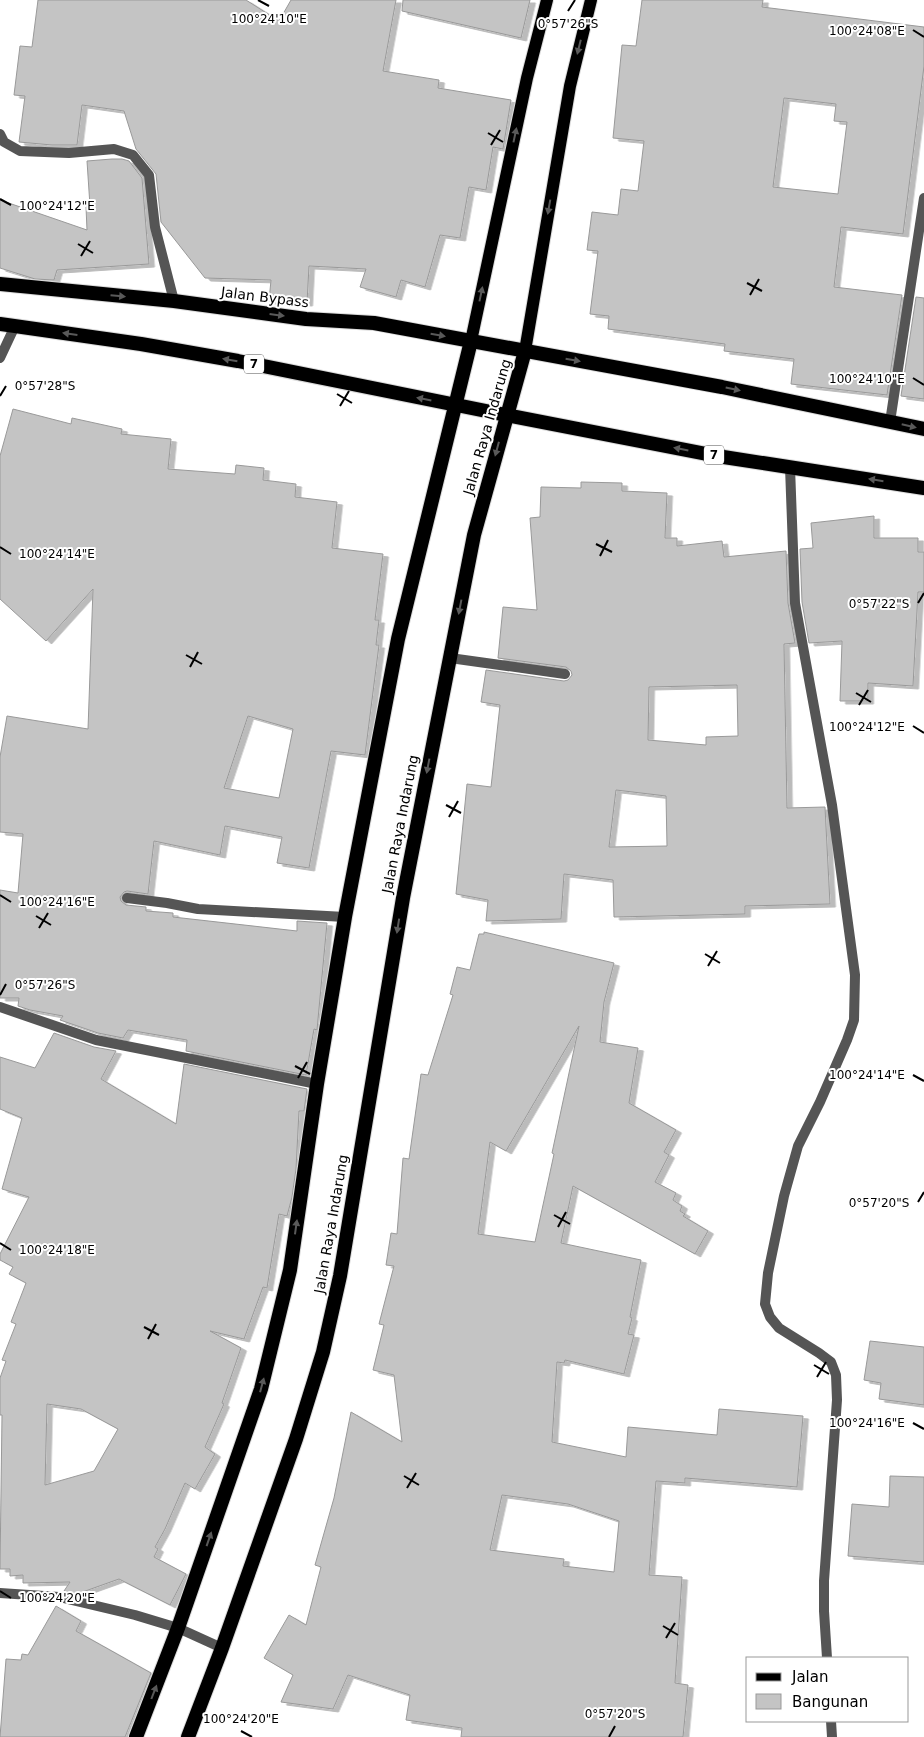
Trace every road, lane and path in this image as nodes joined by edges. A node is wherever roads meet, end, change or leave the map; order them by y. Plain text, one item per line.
1 (547, 0) edge
2 (591, 0) edge
3 (0, 134) edge
4 (924, 198) edge
5 (0, 284) edge
6 (174, 301) junction
7 (0, 324) edge
8 (15, 326) junction
9 (471, 341) junction
10 (525, 351) junction
11 (0, 358) edge
12 (455, 405) junction
13 (506, 415) junction
14 (890, 422) junction
15 (924, 430) edge
16 (790, 467) junction
17 (924, 488) edge
18 (450, 658) junction
19 (565, 674) dead end
20 (127, 898) dead end
21 (345, 917) junction
22 (0, 1007) edge
23 (317, 1084) junction
24 (0, 1593) edge
25 (178, 1628) junction
26 (222, 1648) junction
27 (827, 1657) edge
28 (831, 1722) edge
29 (136, 1737) edge
30 (188, 1737) edge
31 (832, 1737) edge

9 -> 1 main road
2 -> 10 main road, Jalan Raya Indarung
3 - 6 street
4 - 14 street
5 -> 6 highway, Jalan Bypass
6 -> 9 highway, Jalan Bypass
7 - 8 highway, 7
8 - 11 street
12 -> 8 highway, 7
9 - 10 highway, Jalan Bypass
9 - 12 highway
10 - 13 highway, Jalan Raya Indarung
10 -> 14 highway, Jalan Bypass
12 - 13 highway, 7
12 - 21 highway
16 -> 13 highway, 7
13 -> 18 highway, Jalan Raya Indarung
14 -> 15 highway, Jalan Bypass
17 -> 16 highway, 7
16 - 27 street
18 - 19 street
18 -> 26 highway, Jalan Raya Indarung
20 - 21 street
21 - 23 highway
22 - 23 street
25 -> 23 highway
24 - 25 street
25 - 26 street
29 -> 25 highway
26 - 30 highway, Jalan Raya Indarung
28 - 31 street

